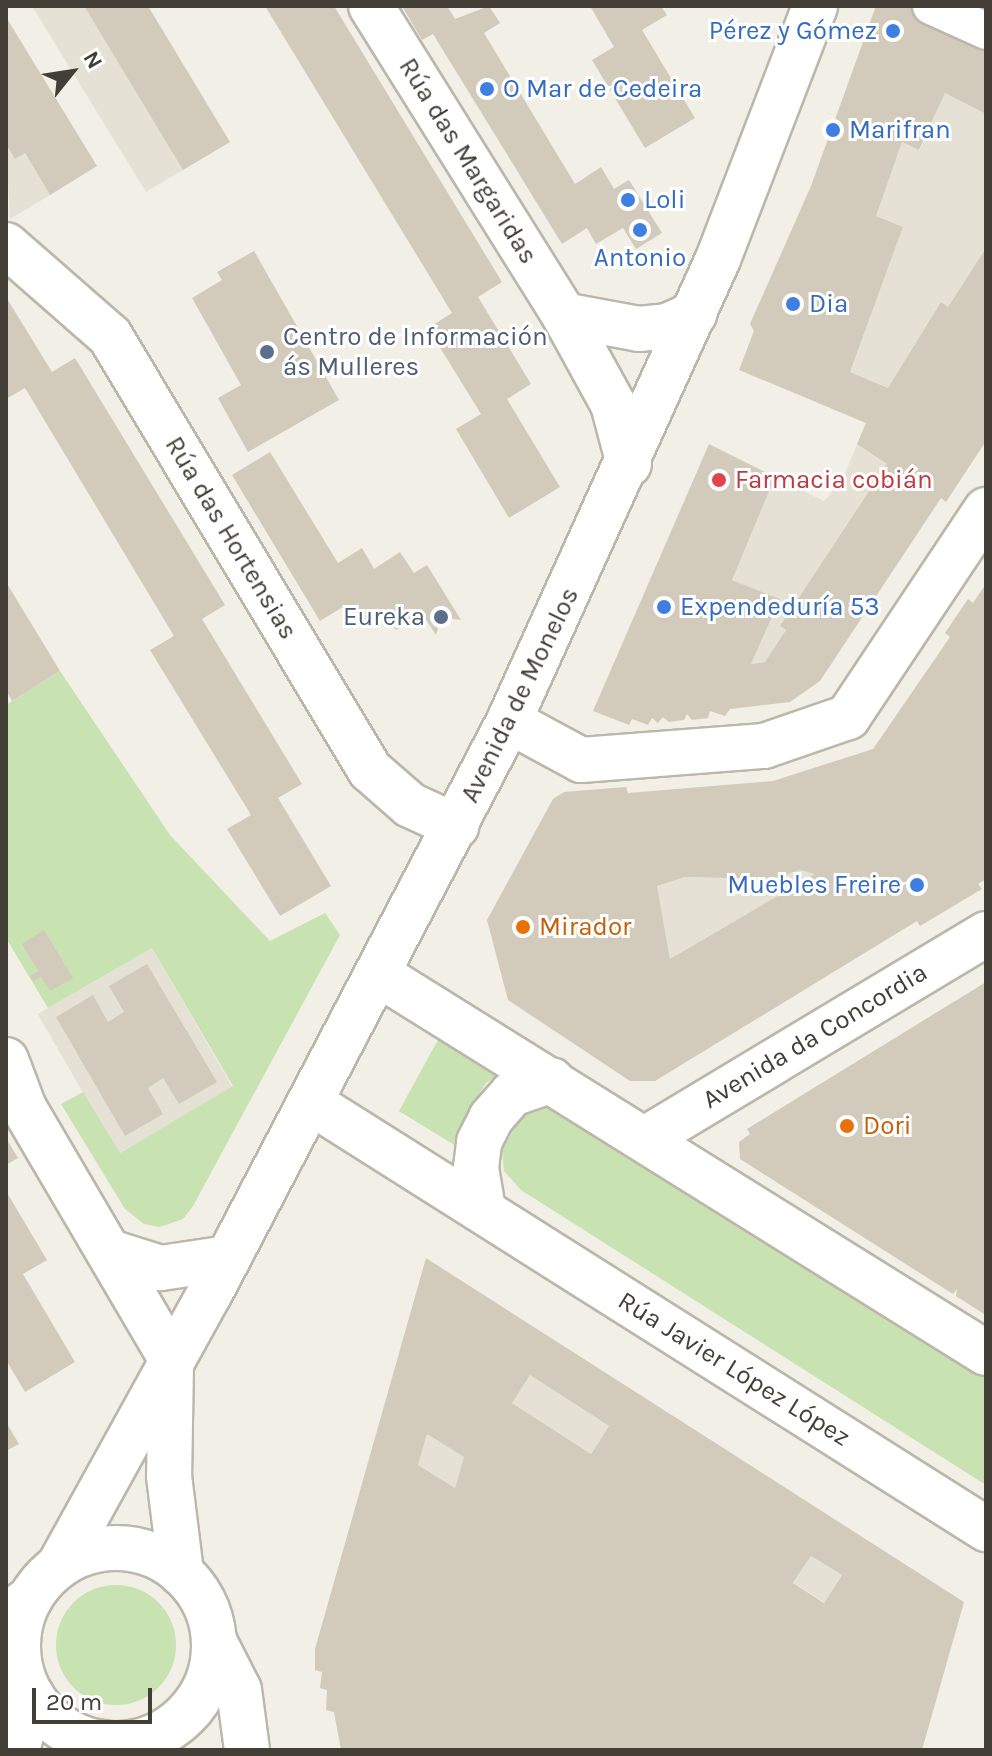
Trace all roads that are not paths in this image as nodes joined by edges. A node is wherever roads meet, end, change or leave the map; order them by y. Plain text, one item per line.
1 (371, 6) edge
2 (815, 6) edge
3 (931, 6) edge
4 (986, 31) edge
5 (6, 245) edge
6 (694, 314) junction
7 (564, 315) junction
8 (629, 464) junction
9 (986, 510) edge
10 (509, 721) junction
11 (456, 826) junction
12 (986, 934) edge
13 (378, 974) junction
14 (6, 1060) edge
15 (552, 1080) junction
16 (310, 1102) junction
17 (645, 1139) junction
18 (483, 1209) junction
19 (113, 1253) junction
20 (228, 1258) junction
21 (986, 1353) edge
22 (171, 1359) junction
23 (986, 1529) edge
24 (59, 1566) junction
25 (181, 1573) junction
26 (18, 1607) edge
27 (214, 1641) junction
28 (32, 1696) junction
29 (116, 1747) edge
30 (17, 1750) edge
31 (247, 1750) edge

1 - 7 street, Rúa das Margaridas
2 - 6 street, Avenida de Monelos
3 - 4 street
5 - 11 street, Rúa das Hortensias
6 - 7 street
6 - 8 street, Avenida de Monelos
7 - 8 street, Rúa das Margaridas
8 - 10 street, Avenida de Monelos
9 - 10 street
10 - 11 street, Avenida de Monelos
11 - 13 street, Avenida de Monelos
12 - 17 street, Avenida da Concordia
13 - 15 street
13 - 16 street, Avenida de Monelos
14 - 19 street
15 - 17 street
15 - 18 street
16 - 18 street, Rúa Javier López López
16 - 20 street, Avenida de Monelos
17 - 21 street
18 - 23 street, Rúa Javier López López
19 - 20 street
19 - 22 street
20 - 22 street, Avenida de Monelos
22 - 24 street, Avenida de Monelos
22 - 25 street, Avenida de Monelos
24 - 25 street
24 - 26 street
25 - 27 street
26 - 28 street
27 - 29 street
27 - 31 street
28 - 29 street
28 - 30 street

